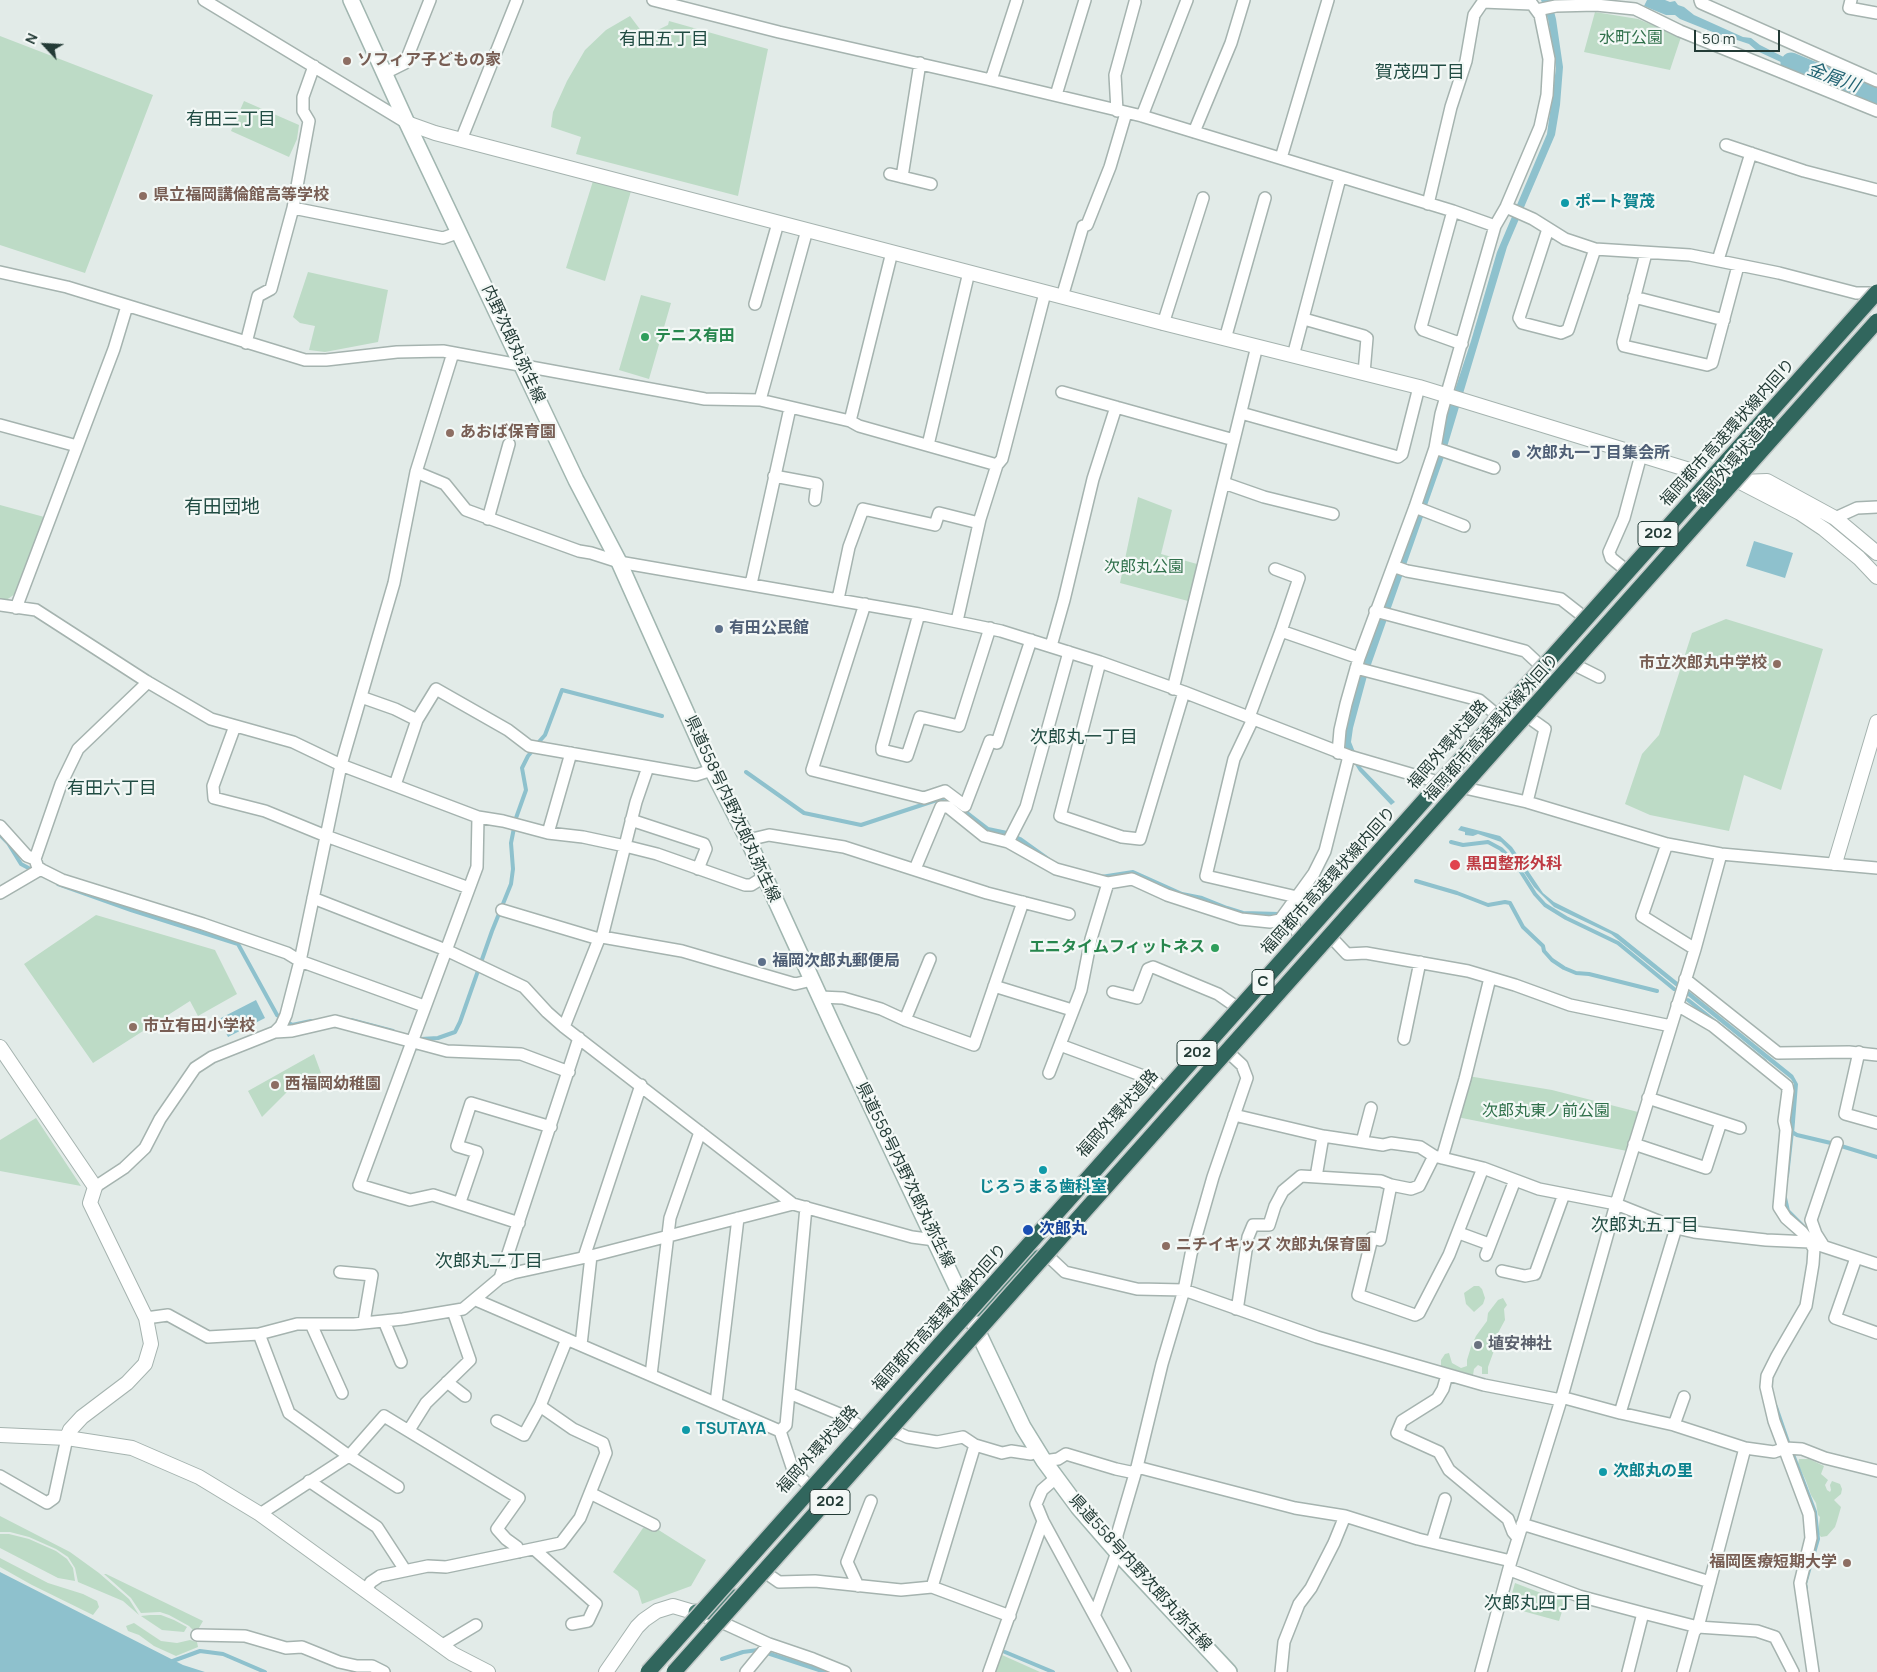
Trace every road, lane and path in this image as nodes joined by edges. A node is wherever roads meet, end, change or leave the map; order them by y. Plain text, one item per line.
1 (204, 0) edge
2 (351, 0) edge
3 (430, 0) edge
4 (517, 0) edge
5 (653, 0) edge
6 (1017, 0) edge
7 (1086, 0) edge
8 (1187, 0) edge
9 (1244, 0) edge
10 (1328, 0) edge
11 (1700, 0) edge
12 (1851, 0) edge
13 (1135, 2) dead end
14 (670, 3) edge
15 (1532, 5) edge
16 (1637, 5) edge
17 (1877, 13) edge
18 (920, 64) junction
19 (314, 66) junction
20 (385, 73) junction
21 (991, 80) junction
22 (1877, 81) edge
23 (1056, 95) junction
24 (1877, 111) edge
25 (1122, 112) junction
26 (1142, 116) junction
27 (407, 123) junction
28 (1194, 132) junction
29 (462, 140) junction
30 (1726, 145) dead end
31 (1751, 152) junction
32 (1281, 158) junction
33 (1340, 178) junction
34 (931, 184) dead end
35 (1877, 190) edge
36 (1202, 198) dead end
37 (1265, 198) dead end
38 (1428, 204) junction
39 (1506, 207) junction
40 (293, 208) junction
41 (1454, 211) junction
42 (778, 223) junction
43 (1495, 226) junction
44 (1548, 229) junction
45 (807, 230) junction
46 (460, 232) junction
47 (1595, 249) junction
48 (892, 252) junction
49 (1646, 253) junction
50 (1718, 260) junction
51 (1738, 266) junction
52 (0, 272) edge
53 (969, 272) junction
54 (1875, 290) edge
55 (1045, 293) junction
56 (1062, 297) junction
57 (1634, 297) junction
58 (755, 304) dead end
59 (127, 306) junction
60 (1304, 319) junction
61 (1724, 320) junction
62 (1877, 321) edge
63 (1163, 324) junction
64 (1877, 326) edge
65 (1225, 339) junction
66 (246, 343) junction
67 (1462, 344) junction
68 (1256, 346) junction
69 (453, 353) junction
70 (1293, 356) junction
71 (523, 366) junction
72 (1364, 373) junction
73 (1419, 387) junction
74 (1062, 392) dead end
75 (1446, 395) junction
76 (760, 400) junction
77 (1116, 407) junction
78 (790, 408) junction
79 (1241, 413) junction
80 (850, 421) junction
81 (0, 425) edge
82 (1234, 440) junction
83 (509, 444) dead end
84 (928, 445) junction
85 (77, 446) junction
86 (1435, 448) junction
87 (1641, 455) junction
88 (997, 466) junction
89 (1494, 468) dead end
90 (416, 472) junction
91 (774, 476) junction
92 (1709, 476) junction
93 (1740, 482) junction
94 (1224, 483) junction
95 (815, 500) dead end
96 (1415, 507) junction
97 (1877, 507) edge
98 (1333, 514) dead end
99 (488, 518) junction
100 (1835, 518) junction
101 (979, 523) junction
102 (1464, 526) dead end
103 (1877, 553) edge
104 (619, 562) junction
105 (1394, 566) junction
106 (1275, 569) dead end
107 (1626, 570) junction
108 (1877, 577) edge
109 (751, 584) junction
110 (838, 599) junction
111 (865, 604) junction
112 (0, 606) edge
113 (16, 608) junction
114 (1375, 611) junction
115 (919, 614) junction
116 (1584, 617) junction
117 (957, 621) junction
118 (990, 628) junction
119 (1281, 632) junction
120 (1031, 640) junction
121 (1051, 646) junction
122 (1069, 652) junction
123 (1100, 662) junction
124 (1358, 665) junction
125 (1575, 665) junction
126 (1541, 666) junction
127 (1599, 677) dead end
128 (148, 682) junction
129 (676, 688) joint
130 (1179, 690) junction
131 (361, 697) junction
132 (1497, 715) junction
133 (1528, 717) junction
134 (1251, 718) junction
135 (417, 720) junction
136 (1877, 722) edge
137 (235, 726) junction
138 (570, 753) junction
139 (1344, 755) junction
140 (341, 765) junction
141 (648, 767) junction
142 (712, 770) junction
143 (1438, 782) junction
144 (395, 785) junction
145 (1466, 787) junction
146 (1527, 802) junction
147 (478, 817) junction
148 (631, 820) junction
149 (0, 826) edge
150 (548, 833) junction
151 (326, 836) junction
152 (1011, 837) junction
153 (748, 840) junction
154 (1667, 844) junction
155 (625, 846) junction
156 (1721, 854) junction
157 (1835, 863) junction
158 (35, 868) junction
159 (1877, 868) edge
160 (698, 869) junction
161 (915, 869) junction
162 (764, 877) junction
163 (1108, 883) junction
164 (469, 888) junction
165 (0, 893) edge
166 (313, 898) junction
167 (1297, 898) junction
168 (1023, 902) junction
169 (502, 910) dead end
170 (1286, 912) junction
171 (1069, 914) dead end
172 (1300, 937) junction
173 (1331, 937) junction
174 (601, 938) junction
175 (1694, 949) junction
176 (446, 950) junction
177 (930, 959) dead end
178 (300, 961) junction
179 (1420, 962) junction
180 (1490, 978) junction
181 (1685, 979) junction
182 (812, 980) junction
183 (994, 986) junction
184 (1113, 992) dead end
185 (820, 997) junction
186 (1677, 1005) junction
187 (424, 1006) junction
188 (1238, 1008) junction
189 (1072, 1010) junction
190 (905, 1020) junction
191 (1671, 1026) junction
192 (564, 1027) junction
193 (278, 1029) junction
194 (413, 1038) junction
195 (579, 1038) junction
196 (1404, 1039) dead end
197 (1060, 1045) junction
198 (0, 1047) edge
199 (1228, 1052) junction
200 (1859, 1052) junction
201 (1877, 1055) edge
202 (569, 1072) junction
203 (1049, 1073) dead end
204 (641, 1085) junction
205 (1164, 1089) junction
206 (1648, 1098) junction
207 (1371, 1108) dead end
208 (1234, 1115) junction
209 (1721, 1122) junction
210 (1877, 1123) edge
211 (551, 1127) junction
212 (1740, 1128) dead end
213 (700, 1132) junction
214 (1323, 1136) junction
215 (1362, 1142) junction
216 (1837, 1143) dead end
217 (1634, 1144) junction
218 (1438, 1157) junction
219 (1483, 1168) junction
220 (1316, 1177) junction
221 (1515, 1180) junction
222 (1391, 1185) junction
223 (95, 1187) junction
224 (1564, 1194) junction
225 (460, 1202) junction
226 (793, 1204) junction
227 (1616, 1204) junction
228 (806, 1207) junction
229 (738, 1218) junction
230 (518, 1223) junction
231 (1676, 1228) junction
232 (1459, 1233) junction
233 (666, 1237) junction
234 (935, 1240) junction
235 (1810, 1242) junction
236 (1489, 1244) junction
237 (1823, 1246) junction
238 (1047, 1255) junction
239 (1486, 1256) dead end
240 (588, 1257) junction
241 (1856, 1258) junction
242 (1877, 1264) edge
243 (1502, 1271) dead end
244 (340, 1272) dead end
245 (500, 1278) junction
246 (1184, 1290) junction
247 (476, 1300) junction
248 (968, 1308) junction
249 (1236, 1310) junction
250 (453, 1311) junction
251 (146, 1318) junction
252 (384, 1321) junction
253 (364, 1322) junction
254 (311, 1324) junction
255 (1877, 1333) edge
256 (259, 1334) junction
257 (980, 1335) junction
258 (567, 1339) junction
259 (581, 1345) junction
260 (401, 1362) dead end
261 (650, 1375) junction
262 (1447, 1375) junction
263 (447, 1382) junction
264 (342, 1393) dead end
265 (789, 1393) junction
266 (465, 1396) dead end
267 (1684, 1397) dead end
268 (1561, 1398) junction
269 (716, 1404) junction
270 (540, 1406) junction
271 (879, 1408) junction
272 (1620, 1413) junction
273 (497, 1421) dead end
274 (1674, 1425) junction
275 (861, 1427) junction
276 (409, 1430) junction
277 (780, 1431) junction
278 (894, 1431) junction
279 (0, 1435) edge
280 (68, 1438) junction
281 (976, 1445) junction
282 (1745, 1448) junction
283 (1785, 1448) junction
284 (349, 1456) junction
285 (1041, 1456) junction
286 (1136, 1470) junction
287 (1877, 1471) edge
288 (0, 1476) edge
289 (1057, 1477) junction
290 (309, 1481) junction
291 (809, 1486) junction
292 (398, 1487) dead end
293 (590, 1493) junction
294 (1445, 1499) dead end
295 (871, 1501) dead end
296 (260, 1514) junction
297 (1346, 1516) junction
298 (1043, 1521) junction
299 (654, 1524) dead end
300 (1522, 1524) junction
301 (1518, 1538) junction
302 (1432, 1542) junction
303 (534, 1549) junction
304 (519, 1552) junction
305 (1117, 1552) junction
306 (1510, 1566) junction
307 (405, 1570) junction
308 (766, 1573) junction
309 (1710, 1582) junction
310 (858, 1586) junction
311 (932, 1587) junction
312 (365, 1590) junction
313 (696, 1612) junction
314 (1643, 1613) junction
315 (1095, 1614) junction
316 (1010, 1616) junction
317 (721, 1622) junction
318 (572, 1624) dead end
319 (476, 1625) dead end
320 (1698, 1627) junction
321 (197, 1635) dead end
322 (770, 1644) junction
323 (441, 1646) junction
324 (1787, 1668) edge
325 (384, 1672) edge
326 (488, 1672) edge
327 (606, 1672) edge
328 (641, 1672) edge
329 (648, 1672) edge
330 (653, 1672) edge
331 (674, 1672) edge
332 (678, 1672) edge
333 (746, 1672) edge
334 (845, 1672) edge
335 (989, 1672) edge
336 (1125, 1672) edge
337 (1229, 1672) edge
338 (1281, 1672) edge
339 (1481, 1672) edge
340 (1628, 1672) edge
341 (1683, 1672) edge
342 (1813, 1672) edge

1 - 19 street
2 - 20 main road, 内野次郎丸弥生線
3 - 20 street
4 - 29 street
5 - 14 street
6 - 21 street
7 - 23 street
8 - 26 street
9 - 28 street
10 - 32 street
11 - 22 street
12 - 17 street
13 - 25 street
14 - 18 street
15 - 16 street
15 - 38 street
15 - 39 street
16 - 24 street
18 - 21 street
18 - 34 street
19 - 27 street
19 - 40 street
20 - 27 main road, 内野次郎丸弥生線
21 - 23 street
23 - 25 street
25 - 26 street
25 - 56 street
26 - 28 street
27 - 29 street
27 - 46 main road, 内野次郎丸弥生線
28 - 32 street
29 - 42 street
30 - 31 street
31 - 35 street
31 - 50 street
32 - 33 street
33 - 38 street
33 - 60 street
36 - 63 street
37 - 65 street
38 - 41 street
39 - 43 street
39 - 44 street
40 - 46 street
40 - 66 street
41 - 43 street
41 - 67 street
42 - 45 street
42 - 58 street
43 - 67 street
44 - 47 street
44 - 47 street
45 - 48 street
45 - 76 street
46 - 71 main road, 内野次郎丸弥生線
47 - 49 street
48 - 53 street
48 - 80 street
49 - 50 street
49 - 57 street
50 - 51 street
51 - 54 street
51 - 61 street
52 - 59 street
53 - 55 street
53 - 84 street
54 - 92 highway, 福岡外環状道路 / 202
54 - 329 highway, 福岡都市高速環状線内回り / C, bridge
55 - 56 street
55 - 88 street
56 - 63 street
57 - 61 street
57 - 61 street
59 - 66 street
59 - 85 street
60 - 70 street
60 - 72 street
62 - 331 highway, 福岡都市高速環状線外回り / C, bridge
63 - 65 street
64 - 93 highway, 福岡外環状道路 / 202
65 - 68 street
66 - 69 street
67 - 75 street
68 - 70 street
68 - 79 street
69 - 71 street
69 - 90 street
70 - 72 street
71 - 76 street
71 - 104 main road, 内野次郎丸弥生線
72 - 73 street
73 - 75 street
73 - 79 street
74 - 77 street
75 - 86 street
75 - 87 street
76 - 78 street
77 - 82 street
77 - 121 street
78 - 80 street
78 - 91 street
79 - 82 street
80 - 84 street
81 - 85 street
82 - 94 street
83 - 99 street
84 - 88 street
85 - 113 street
86 - 89 street
86 - 96 street
87 - 92 street
87 - 107 street
88 - 101 street
90 - 99 street
90 - 131 street
91 - 95 street
91 - 109 street
92 - 93 street
92 - 107 highway, 福岡外環状道路 / 202
93 - 100 street
93 - 108 street
93 - 125 highway, 福岡外環状道路 / 202
94 - 98 street
94 - 130 street
96 - 102 street
96 - 105 street
97 - 100 street
99 - 104 street
100 - 103 street
101 - 110 street
101 - 117 street
104 - 109 street
104 - 129 main road, 内野次郎丸弥生線
105 - 114 street
105 - 116 street
106 - 119 street
107 - 116 highway, 福岡外環状道路 / 202
109 - 110 street
110 - 111 street
111 - 115 street
111 - 120 street
112 - 113 street
113 - 128 street
114 - 124 street
114 - 126 street
115 - 117 street
115 - 118 street
116 - 126 highway, 福岡外環状道路 / 202
117 - 118 street
118 - 120 street
119 - 124 street
119 - 134 street
120 - 121 street
121 - 122 street
122 - 123 street
122 - 152 street
123 - 130 street
123 - 130 street
124 - 132 street
124 - 139 street
125 - 127 street
125 - 133 highway, 福岡外環状道路 / 202
126 - 132 highway, 福岡外環状道路 / 202
128 - 137 street
128 - 158 street
129 - 142 main road, 県道558号内野次郎丸弥生線
130 - 134 street
131 - 135 street
131 - 140 street
132 - 143 highway, 福岡外環状道路 / 202
133 - 145 highway, 福岡外環状道路 / 202
133 - 146 street
134 - 139 street
134 - 167 street
135 - 138 street
135 - 144 street
136 - 157 street
137 - 140 street
137 - 151 street
138 - 141 street
138 - 150 street
139 - 143 street
139 - 167 street
140 - 144 street
140 - 151 street
141 - 142 street
141 - 148 street
142 - 153 main road, 県道558号内野次郎丸弥生線
143 - 145 street
143 - 172 highway, 福岡外環状道路 / 202
144 - 147 street
145 - 146 street
145 - 173 highway, 福岡外環状道路 / 202
146 - 154 street
147 - 150 street
147 - 164 street
148 - 155 street
148 - 160 street
149 - 158 street
150 - 155 street
151 - 164 street
151 - 166 street
152 - 161 street
152 - 163 street
153 - 161 street
153 - 162 main road, 県道558号内野次郎丸弥生線
154 - 156 street
154 - 175 street
155 - 160 street
155 - 174 street
156 - 157 street
156 - 175 street
157 - 159 street
158 - 165 street
158 - 178 street
160 - 162 street
161 - 168 street
162 - 182 main road, 県道558号内野次郎丸弥生線
163 - 170 street
163 - 189 street
164 - 176 street
166 - 176 street
166 - 178 street
167 - 170 street
168 - 171 street
168 - 183 street
169 - 174 street
170 - 172 street
172 - 188 highway, 福岡外環状道路 / 202
173 - 179 street
173 - 199 highway, 福岡外環状道路 / 202
174 - 182 street
174 - 192 street
175 - 181 street
176 - 187 street
176 - 192 street
177 - 190 street
178 - 187 street
178 - 193 street
179 - 180 street
179 - 196 street
180 - 191 street
180 - 218 street
181 - 186 street
181 - 200 street
182 - 185 main road, 県道558号内野次郎丸弥生線
183 - 189 street
183 - 190 street
184 - 188 street
185 - 190 street
185 - 234 main road, 県道558号内野次郎丸弥生線
186 - 191 street
186 - 235 street
187 - 194 street
188 - 205 highway, 福岡外環状道路 / 202
189 - 197 street
191 - 206 street
192 - 195 street
193 - 194 street
193 - 223 street
194 - 202 street
194 - 225 street
195 - 202 street
195 - 204 street
197 - 203 street
197 - 205 street
198 - 223 street
199 - 208 street
199 - 238 highway, 福岡外環状道路 / 202
200 - 201 street
200 - 210 street
202 - 211 street
204 - 213 street
204 - 240 street
205 - 248 highway, 福岡外環状道路 / 202
206 - 209 street
206 - 217 street
207 - 215 street
208 - 214 street
208 - 246 street
209 - 212 street
209 - 217 street
211 - 225 street
211 - 230 street
213 - 226 street
213 - 233 street
214 - 215 street
214 - 220 street
215 - 218 street
216 - 237 street
217 - 227 street
218 - 219 street
218 - 222 street
219 - 221 street
219 - 232 street
220 - 222 street
220 - 249 street
221 - 224 street
221 - 236 street
222 - 232 street
223 - 251 street
224 - 227 street
224 - 243 street
225 - 230 street
226 - 228 street
226 - 229 street
227 - 231 street
227 - 268 street
228 - 234 street
228 - 265 street
229 - 233 street
229 - 269 street
230 - 245 street
231 - 235 street
231 - 272 street
232 - 236 street
233 - 240 street
233 - 261 street
234 - 248 main road, 県道558号内野次郎丸弥生線
235 - 237 street
235 - 283 street
236 - 239 street
237 - 241 street
238 - 246 street
238 - 248 highway
238 - 257 highway, 福岡外環状道路 / 202
240 - 245 street
240 - 259 street
241 - 242 street
241 - 255 street
244 - 253 street
245 - 247 street
246 - 249 street
246 - 286 street
247 - 250 street
247 - 258 street
248 - 257 main road, 県道558号内野次郎丸弥生線
248 - 271 highway, 福岡外環状道路 / 202
249 - 262 street
250 - 252 street
250 - 263 street
251 - 256 street
251 - 280 street
252 - 253 street
252 - 260 street
253 - 254 street
254 - 256 street
254 - 264 street
256 - 284 street
257 - 271 highway
257 - 278 highway, 福岡外環状道路 / 202
257 - 285 main road, 県道558号内野次郎丸弥生線
258 - 259 street
258 - 270 street
259 - 261 street
261 - 269 street
262 - 268 street
262 - 301 street
263 - 266 street
263 - 276 street
265 - 275 street
265 - 277 street
267 - 274 street
268 - 272 street
268 - 300 street
269 - 277 street
270 - 273 street
270 - 293 street
271 - 275 highway, 福岡外環状道路 / 202
272 - 274 street
274 - 282 street
275 - 291 highway, 福岡外環状道路 / 202
276 - 284 street
276 - 304 street
277 - 291 street
278 - 281 street
278 - 308 highway, 福岡外環状道路 / 202
279 - 280 street
280 - 288 street
280 - 296 street
281 - 285 street
281 - 311 street
282 - 283 street
282 - 309 street
283 - 287 street
283 - 342 street
284 - 290 street
284 - 292 street
285 - 286 street
285 - 289 main road, 県道558号内野次郎丸弥生線
286 - 297 street
286 - 305 street
289 - 298 street
289 - 305 main road, 県道558号内野次郎丸弥生線
290 - 296 street
290 - 307 street
291 - 313 highway, 福岡外環状道路 / 202
293 - 299 street
293 - 303 street
294 - 302 street
295 - 310 street
296 - 312 street
297 - 302 street
297 - 338 street
298 - 315 street
298 - 316 street
300 - 301 street
300 - 309 street
301 - 306 street
302 - 306 street
303 - 304 street
303 - 318 street
304 - 307 street
305 - 315 street
305 - 337 main road, 県道558号内野次郎丸弥生線
306 - 314 street
306 - 339 street
307 - 312 street
308 - 310 street
308 - 313 highway
308 - 317 highway, 福岡外環状道路 / 202
309 - 320 street
310 - 311 street
311 - 316 street
312 - 323 street
313 - 317 street
313 - 327 street
313 - 328 highway, 福岡外環状道路 / 202
314 - 320 street
314 - 340 street
315 - 336 street
316 - 335 street
317 - 322 street
317 - 330 highway
317 - 332 highway, 福岡外環状道路 / 202
319 - 323 street
320 - 324 street
320 - 341 street
321 - 325 street
322 - 333 street
322 - 334 street
323 - 326 street

